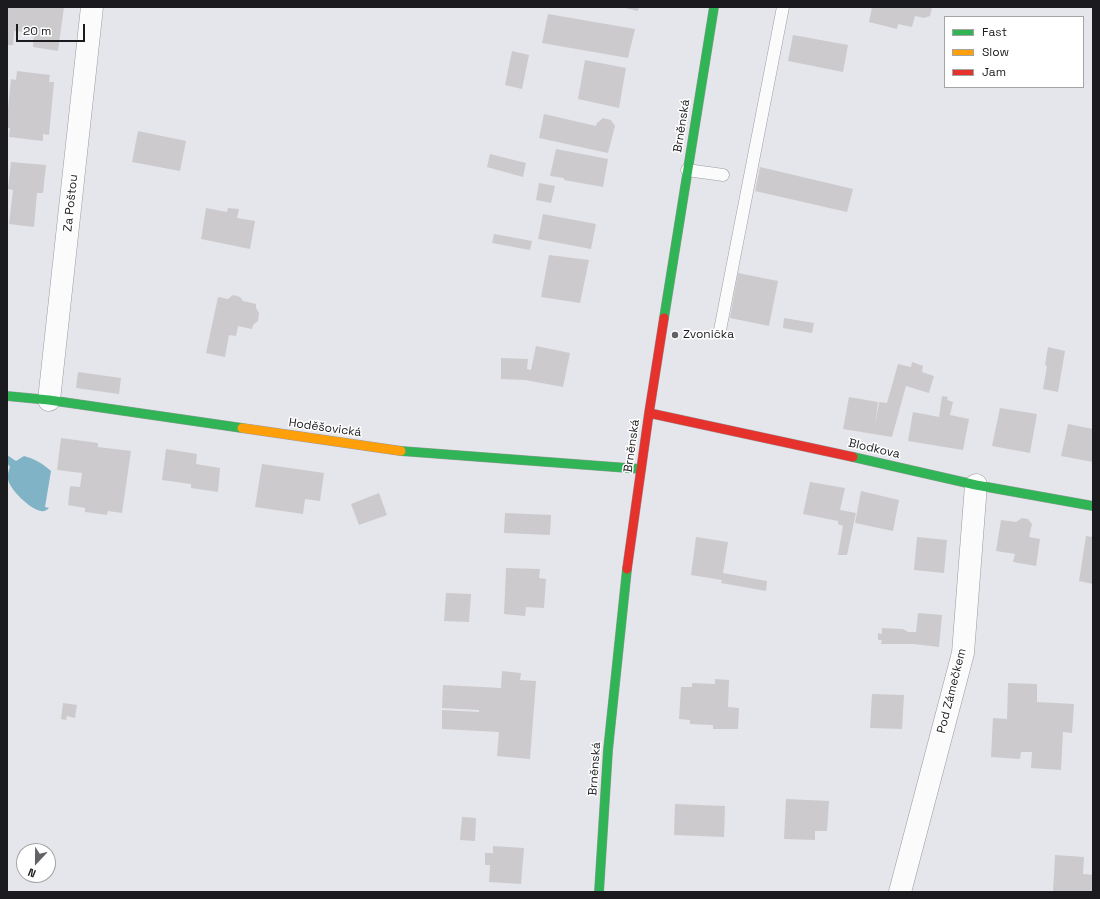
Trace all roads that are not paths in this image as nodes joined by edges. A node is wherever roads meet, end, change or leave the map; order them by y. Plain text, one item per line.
1 (92, 7) edge
2 (714, 7) edge
3 (783, 7) edge
4 (688, 170) junction
5 (723, 175) dead end
6 (720, 330) dead end
7 (7, 396) edge
8 (50, 400) junction
9 (649, 413) junction
10 (641, 468) junction
11 (976, 485) junction
12 (1093, 506) edge
13 (599, 892) edge
14 (900, 892) edge

1 - 8 street, Za Poštou
2 - 4 street, Brněnská
3 - 6 lane
4 - 5 lane
4 - 9 street, Brněnská
7 - 8 street, Hoděšovická
8 - 10 street, Hoděšovická
9 - 10 street, Brněnská
9 - 11 street, Blodkova
10 - 13 street, Brněnská
11 - 12 street, Blodkova
11 - 14 street, Pod Zámečkem

